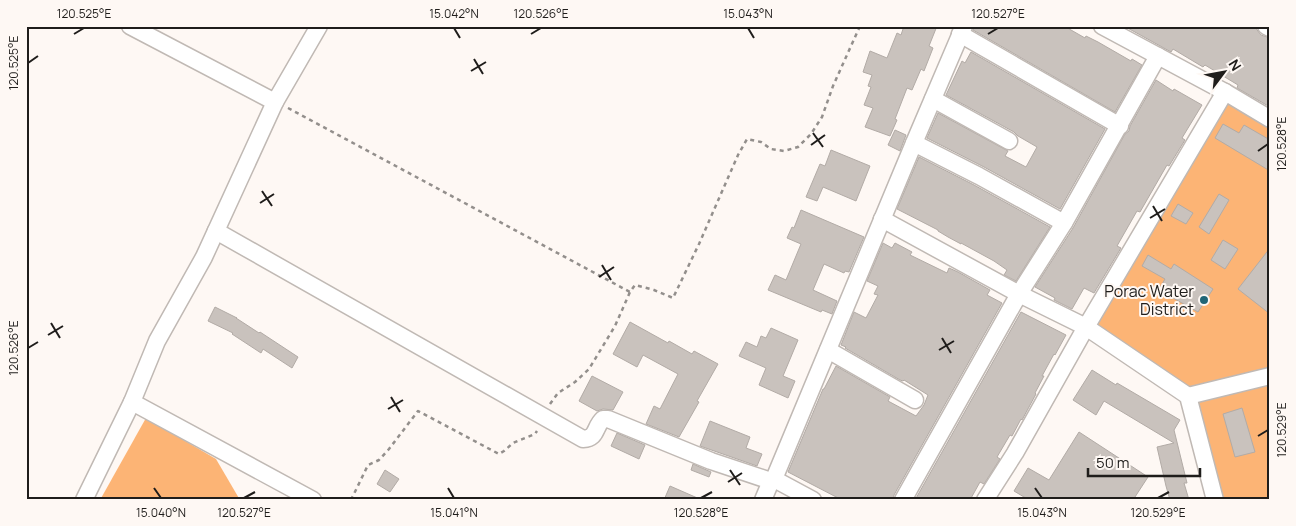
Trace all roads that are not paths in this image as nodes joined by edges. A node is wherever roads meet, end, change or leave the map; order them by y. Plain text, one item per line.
1 (130, 26) edge
2 (319, 26) edge
3 (1102, 26) edge
4 (1266, 26) edge
5 (1270, 28) edge
6 (962, 30) edge
7 (1158, 56) junction
8 (1225, 92) junction
9 (933, 99) junction
10 (275, 102) junction
11 (1270, 119) edge
12 (1120, 126) junction
13 (1009, 141) dead end
14 (914, 143) junction
15 (882, 219) junction
16 (1064, 223) junction
17 (216, 231) junction
18 (1019, 294) junction
19 (1086, 327) junction
20 (828, 350) junction
21 (1270, 376) edge
22 (1188, 396) junction
23 (915, 400) dead end
24 (132, 402) junction
25 (773, 480) junction
26 (84, 500) edge
27 (313, 500) edge
28 (763, 500) edge
29 (813, 500) edge
30 (903, 500) edge
31 (985, 500) edge
32 (1215, 500) edge

1 - 10 street
2 - 10 street
3 - 7 street
4 - 5 street
6 - 9 street
6 - 12 street
7 - 8 street
7 - 12 street
8 - 11 street
8 - 19 street
9 - 13 street
9 - 14 street
10 - 17 street
12 - 16 street
14 - 15 street
14 - 16 street
15 - 18 street
15 - 20 street
16 - 18 street
17 - 24 street
17 - 25 street
18 - 19 street
18 - 30 street
19 - 22 street
19 - 31 street
20 - 23 street
20 - 25 street
21 - 22 street
22 - 32 street
24 - 26 street
24 - 27 street
25 - 28 street
25 - 29 street

